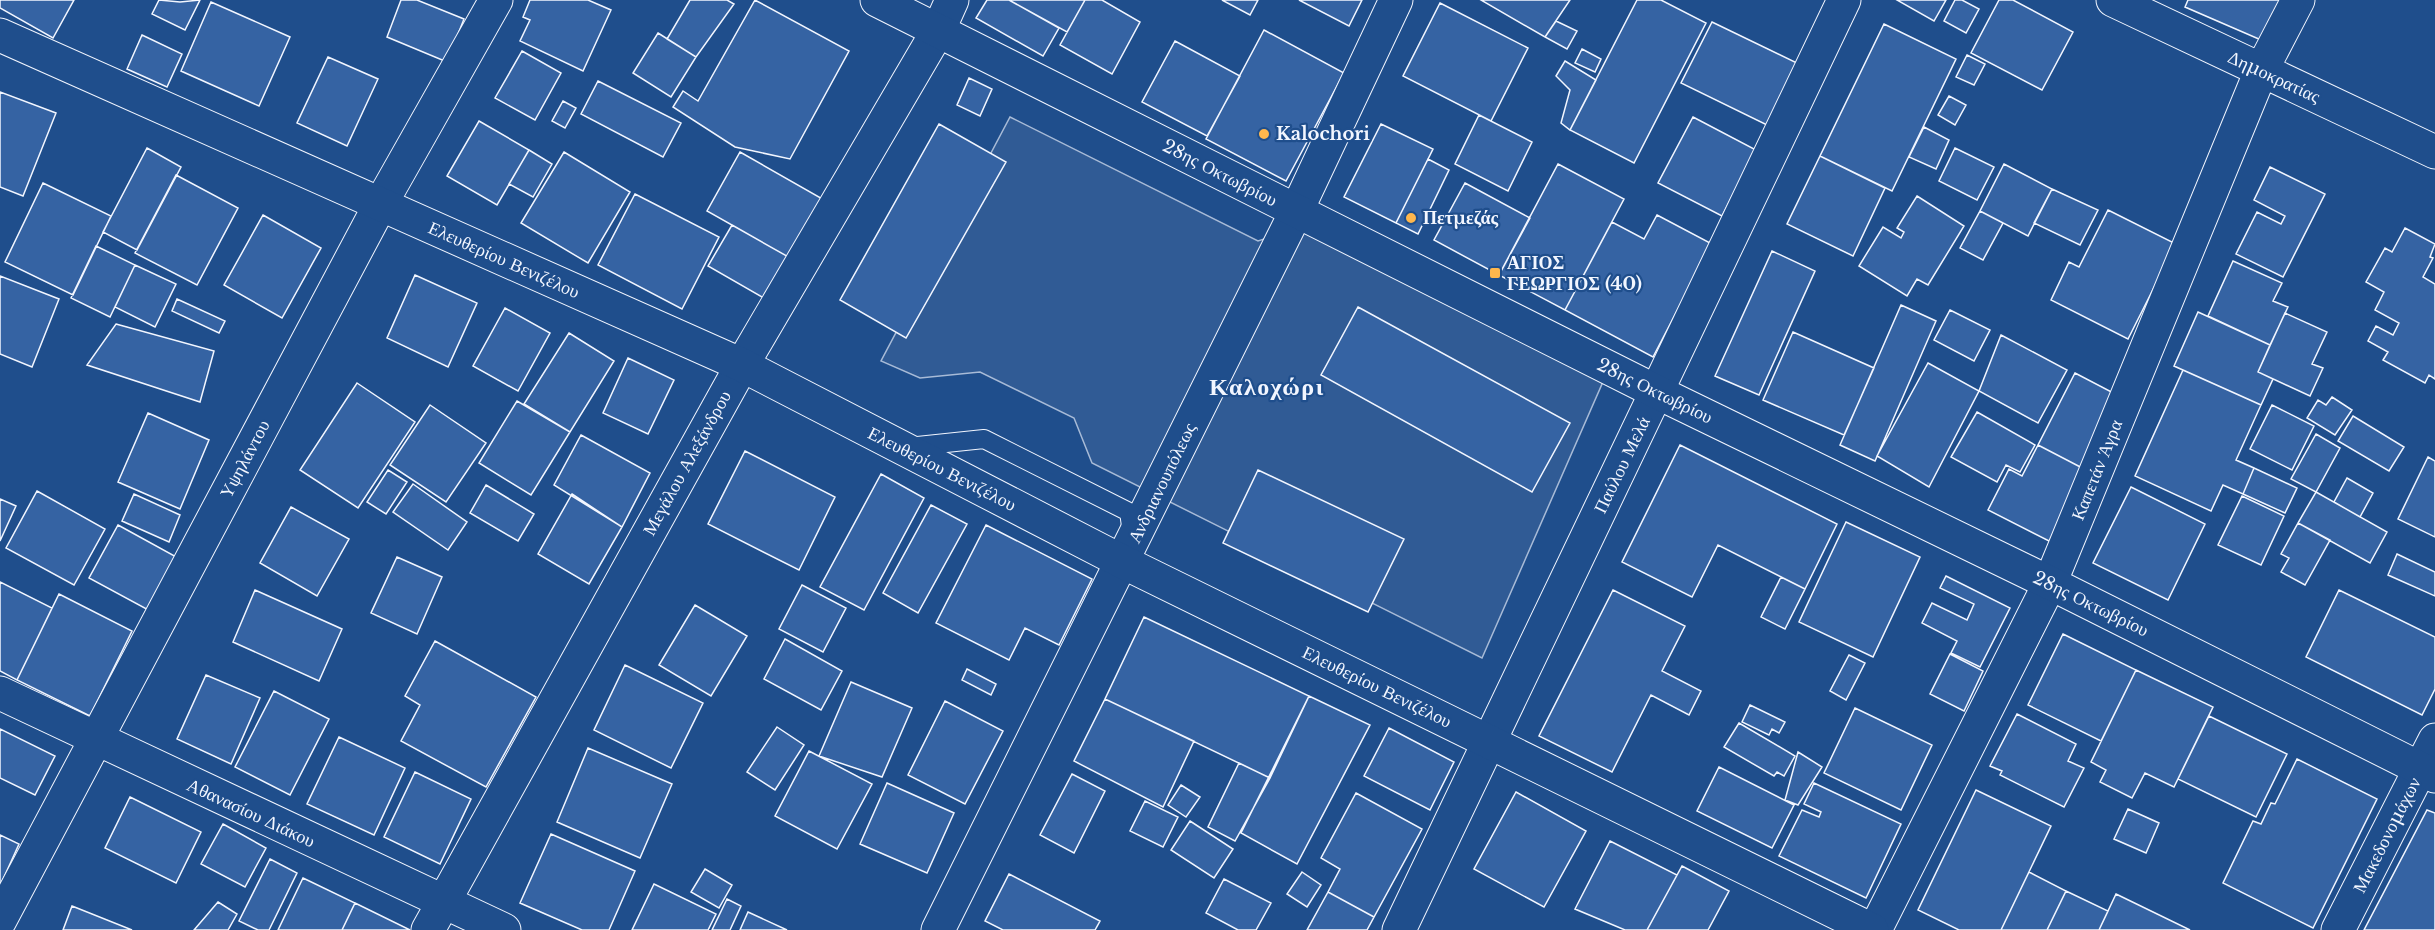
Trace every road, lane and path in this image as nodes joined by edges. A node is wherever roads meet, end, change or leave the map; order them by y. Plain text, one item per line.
1 (496, 0) edge
2 (877, 0) edge
3 (952, 0) edge
4 (1396, 0) edge
5 (1844, 0) edge
6 (2113, 0) edge
7 (2298, 0) edge
8 (939, 29) junction
9 (0, 35) edge
10 (2261, 71) junction
11 (2435, 152) edge
12 (380, 205) junction
13 (1296, 212) junction
14 (742, 365) junction
15 (1657, 392) junction
16 (900, 447) junction
17 (1131, 558) junction
18 (2050, 583) junction
19 (0, 693) edge
20 (96, 739) junction
21 (2435, 740) edge
22 (1489, 742) junction
23 (2428, 772) edge
24 (435, 916) edge
25 (0, 920) edge
26 (504, 930) edge
27 (938, 930) edge
28 (1399, 930) edge
29 (1873, 930) edge
30 (2338, 930) edge

1 - 12 street, Υψηλάντου
2 - 8 street, 28ης Οκτωβρίου
3 - 8 street, Μεγάλου Αλεξάνδρου
4 - 13 street, Ανδριανουπόλεως
5 - 15 street, Παύλου Μελά
6 - 10 street, Δημοκρατίας
7 - 10 street, Καπετάν Άγρα
8 - 13 street, 28ης Οκτωβρίου
8 - 14 street, Μεγάλου Αλεξάνδρου
9 - 12 street, Ελευθερίου Βενιζέλου
10 - 11 street, Δημοκρατίας
10 - 18 street, Καπετάν Άγρα
12 - 14 street, Ελευθερίου Βενιζέλου
12 - 20 street, Υψηλάντου
13 - 15 street, 28ης Οκτωβρίου
13 - 17 street, Ανδριανουπόλεως
14 - 16 street, Ελευθερίου Βενιζέλου
14 - 24 street, Μεγάλου Αλεξάνδρου
15 - 18 street, 28ης Οκτωβρίου
15 - 22 street, Παύλου Μελά
16 - 17 street, Ελευθερίου Βενιζέλου
16 - 17 lane
17 - 22 street, Ελευθερίου Βενιζέλου
17 - 27 street, Ανδριανουπόλεως
18 - 23 street, 28ης Οκτωβρίου
18 - 29 street, Καπετάν Άγρα
19 - 20 street, Αθανασίου Διάκου
20 - 24 street, Αθανασίου Διάκου
20 - 25 street, Υψηλάντου
21 - 23 street, Μακεδονομάχων
22 - 28 street, Παύλου Μελά
22 - 29 street, Ελευθερίου Βενιζέλου
23 - 30 street, Μακεδονομάχων
24 - 26 street, Αθανασίου Διάκου

